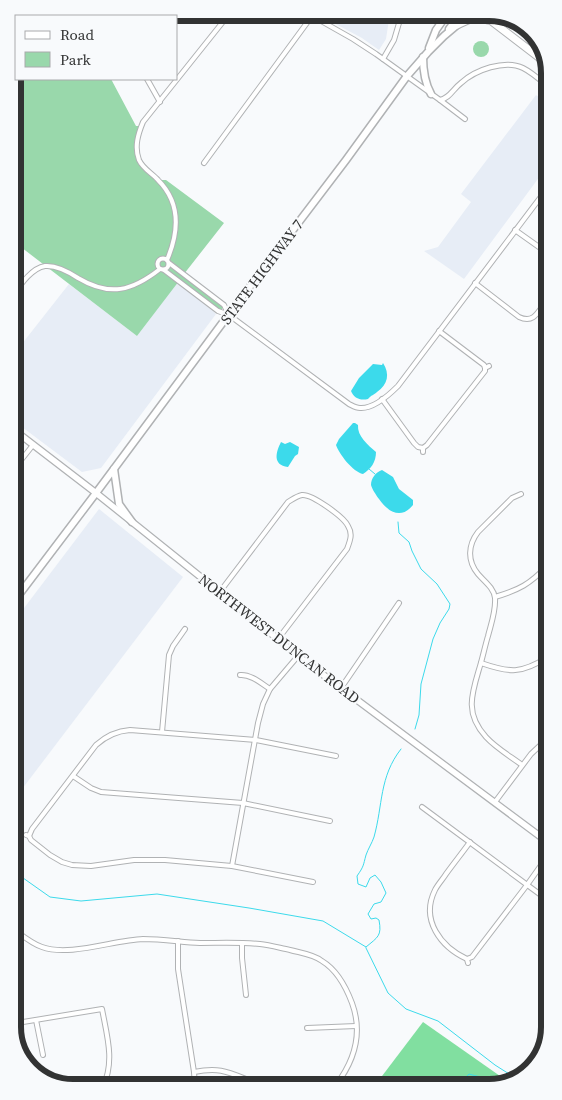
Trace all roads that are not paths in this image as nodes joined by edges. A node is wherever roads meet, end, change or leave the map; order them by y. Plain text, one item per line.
1 (223, 21) edge
2 (308, 21) edge
3 (321, 21) edge
4 (400, 21) edge
5 (442, 21) edge
6 (455, 21) edge
7 (461, 21) edge
8 (466, 21) edge
9 (491, 21) edge
10 (457, 25) junction
11 (444, 36) junction
12 (426, 54) junction
13 (538, 57) edge
14 (383, 59) junction
15 (407, 76) junction
16 (178, 79) edge
17 (148, 80) edge
18 (177, 80) edge
19 (541, 81) edge
20 (431, 94) junction
21 (440, 100) junction
22 (160, 102) junction
23 (465, 119) dead end
24 (204, 163) dead end
25 (541, 196) edge
26 (515, 230) junction
27 (541, 248) edge
28 (168, 261) junction
29 (162, 269) junction
30 (475, 283) junction
31 (21, 284) edge
32 (541, 308) edge
33 (229, 314) junction
34 (439, 331) junction
35 (382, 399) junction
36 (21, 436) edge
37 (33, 445) junction
38 (21, 460) edge
39 (114, 469) junction
40 (96, 493) junction
41 (521, 494) dead end
42 (132, 522) junction
43 (541, 572) edge
44 (21, 592) edge
45 (219, 593) junction
46 (495, 597) junction
47 (399, 603) dead end
48 (186, 629) dead end
49 (278, 639) junction
50 (298, 656) junction
51 (541, 661) edge
52 (481, 663) junction
53 (240, 675) dead end
54 (341, 688) junction
55 (270, 689) junction
56 (162, 732) junction
57 (256, 740) junction
58 (541, 744) edge
59 (336, 756) dead end
60 (522, 765) junction
61 (73, 776) junction
62 (495, 802) junction
63 (243, 803) junction
64 (422, 807) dead end
65 (330, 821) dead end
66 (541, 836) edge
67 (470, 842) junction
68 (541, 865) edge
69 (232, 866) junction
70 (313, 882) dead end
71 (527, 885) junction
72 (541, 895) edge
73 (21, 935) edge
74 (178, 941) junction
75 (242, 943) junction
76 (246, 995) dead end
77 (36, 1020) junction
78 (21, 1022) edge
79 (356, 1026) junction
80 (307, 1028) dead end
81 (43, 1055) dead end
82 (194, 1072) junction
83 (106, 1079) edge
84 (194, 1079) edge
85 (245, 1079) edge
86 (341, 1079) edge

1 - 16 street
2 - 24 street
3 - 14 street
4 - 14 street
5 - 12 main road
6 - 11 main road
7 - 10 main road
8 - 10 highway
9 - 13 highway
10 - 11 main road
11 - 12 main road, STATE HIGHWAY 7
12 - 15 main road, STATE HIGHWAY 7
12 - 20 main road
14 - 15 street
15 - 20 street
15 - 33 main road, STATE HIGHWAY 7
17 - 22 street
18 - 22 street
19 - 21 street
20 - 21 street
21 - 23 street
22 - 28 street
25 - 26 street
26 - 27 street
26 - 30 street
28 - 29 street
28 - 29 street
28 - 33 street
29 - 31 street
29 - 33 street
30 - 32 street
30 - 34 street
33 - 35 street
33 - 39 main road, STATE HIGHWAY 7
34 - 35 street
34 - 35 street
36 - 37 street, NORTHWEST DUNCAN ROAD
37 - 38 street
37 - 40 street, NORTHWEST DUNCAN ROAD
39 - 40 main road, STATE HIGHWAY 7
39 - 42 main road
40 - 42 street, NORTHWEST DUNCAN ROAD
40 - 44 main road, STATE HIGHWAY 7
41 - 46 street
42 - 45 street, NORTHWEST DUNCAN ROAD
43 - 46 street
45 - 49 street, NORTHWEST DUNCAN ROAD
45 - 49 street
46 - 52 street
47 - 54 street
48 - 56 street
49 - 50 street, NORTHWEST DUNCAN ROAD
50 - 54 street, NORTHWEST DUNCAN ROAD
50 - 55 street
51 - 52 street
52 - 60 street
53 - 55 street
54 - 62 street, NORTHWEST DUNCAN ROAD
55 - 57 street
56 - 57 street
56 - 61 street
57 - 59 street
57 - 63 street
58 - 60 street
60 - 62 street
61 - 63 street
61 - 69 street
62 - 66 street, NORTHWEST DUNCAN ROAD
63 - 65 street
63 - 69 street
64 - 67 street
67 - 71 street
67 - 71 street
68 - 71 street
69 - 70 street
71 - 72 street
73 - 74 street
74 - 75 street
74 - 82 street
75 - 76 street
75 - 79 street
77 - 78 street
77 - 81 street
77 - 83 street
79 - 80 street
79 - 86 street
82 - 84 street
82 - 85 street

